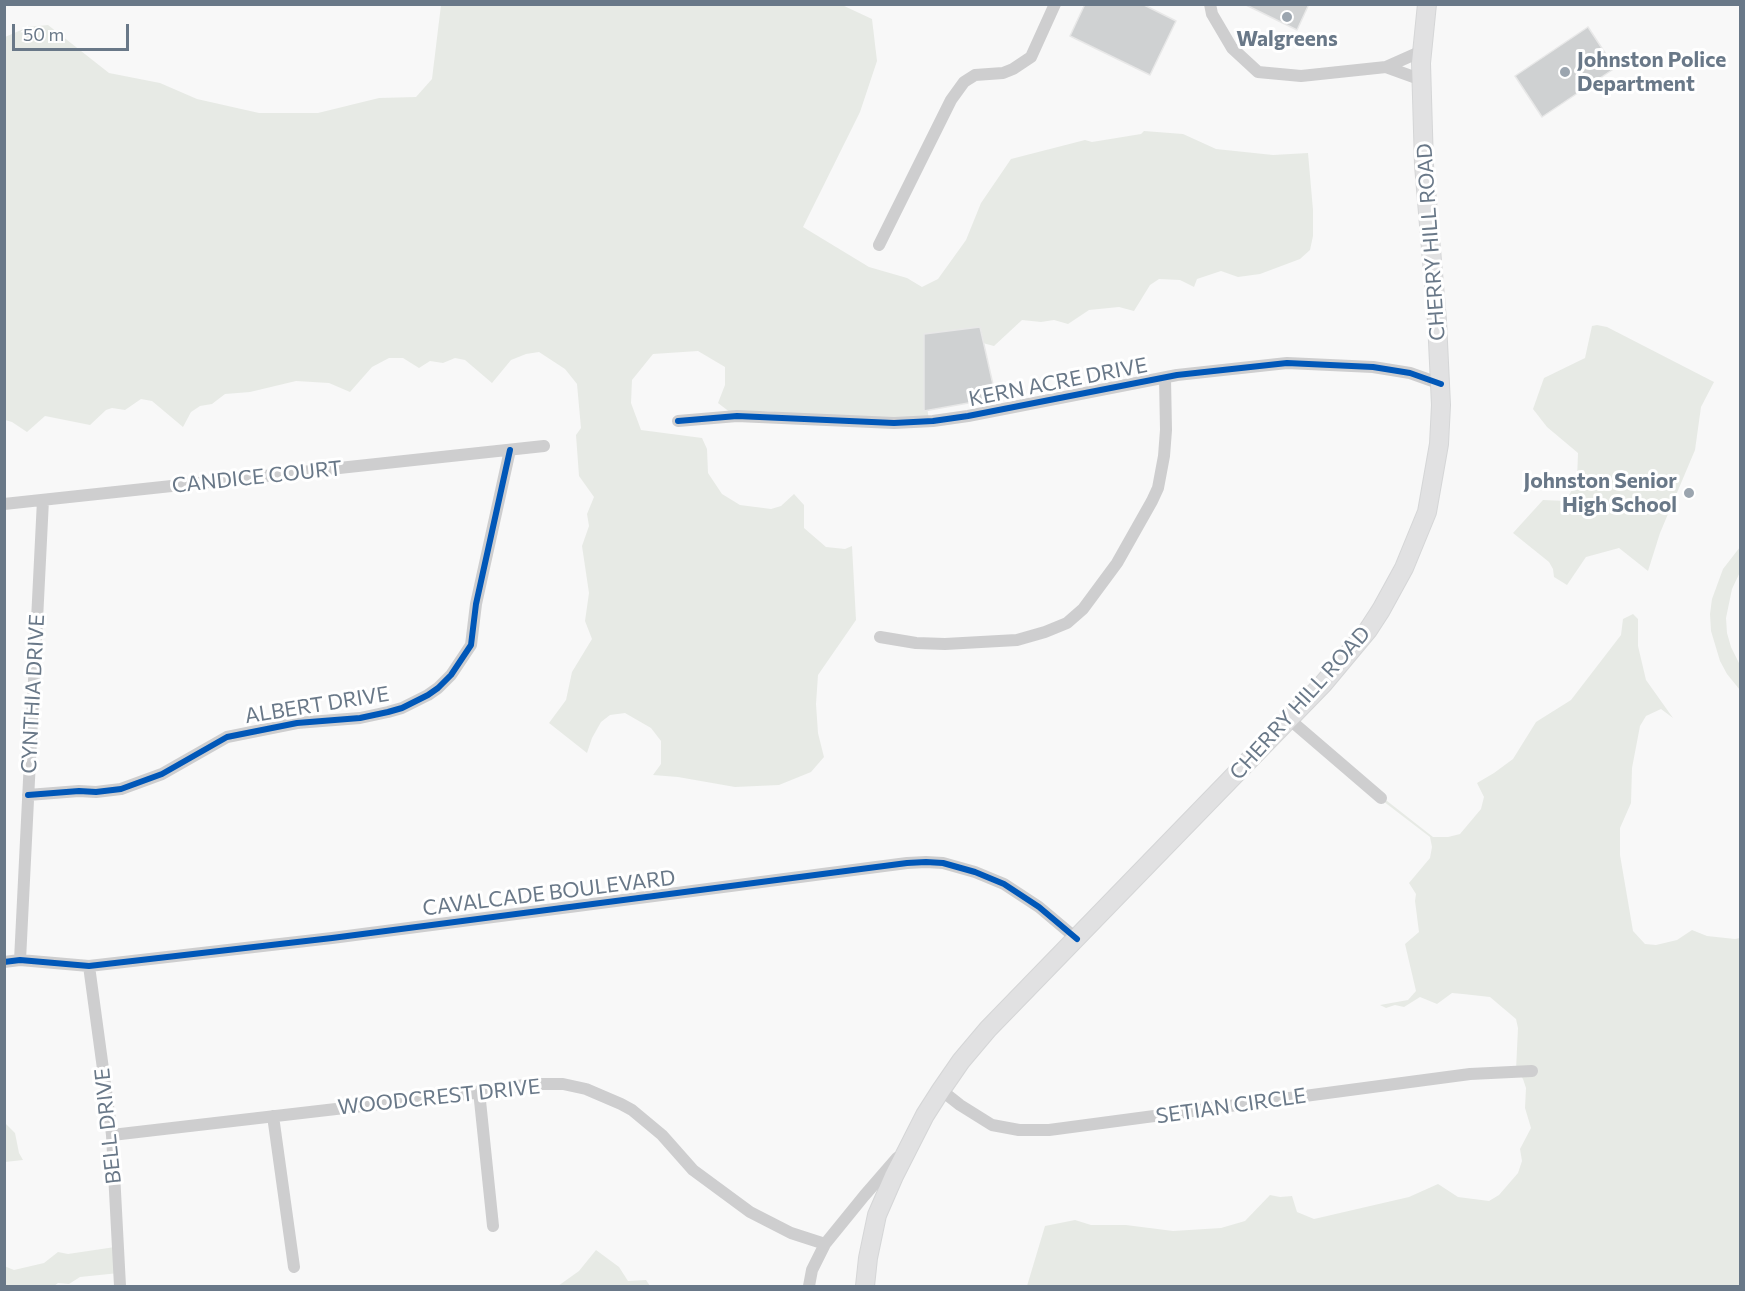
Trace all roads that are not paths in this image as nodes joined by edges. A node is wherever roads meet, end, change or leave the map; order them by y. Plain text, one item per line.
1 (1055, 4) edge
2 (1210, 4) edge
3 (1427, 4) edge
4 (1422, 51) junction
5 (1386, 67) junction
6 (1422, 80) junction
7 (879, 245) dead end
8 (1165, 378) junction
9 (1442, 384) junction
10 (678, 421) dead end
11 (544, 446) dead end
12 (510, 450) junction
13 (43, 500) junction
14 (4, 504) edge
15 (880, 637) dead end
16 (1289, 719) junction
17 (28, 795) junction
18 (1381, 798) dead end
19 (1077, 939) junction
20 (20, 960) junction
21 (4, 963) edge
22 (89, 966) junction
23 (1532, 1071) dead end
24 (940, 1090) junction
25 (480, 1091) junction
26 (273, 1116) junction
27 (112, 1135) junction
28 (911, 1142) junction
29 (493, 1226) dead end
30 (825, 1244) junction
31 (294, 1267) dead end
32 (120, 1287) edge
33 (809, 1287) edge
34 (865, 1287) edge

1 - 7 street
2 - 5 street
3 - 4 main road, CHERRY HILL ROAD
4 - 5 street
4 - 6 main road, CHERRY HILL ROAD
5 - 6 street
6 - 9 main road, CHERRY HILL ROAD
8 - 9 street, KERN ACRE DRIVE
8 - 10 street, KERN ACRE DRIVE
8 - 15 street
9 - 16 main road, CHERRY HILL ROAD
11 - 12 street
12 - 13 street, CANDICE COURT
12 - 17 street, ALBERT DRIVE
13 - 14 street, CANDICE COURT
13 - 17 street, CYNTHIA DRIVE
16 - 18 street
16 - 19 main road, CHERRY HILL ROAD
17 - 20 street, CYNTHIA DRIVE
19 - 22 street, CAVALCADE BOULEVARD
19 - 24 main road, CHERRY HILL ROAD
20 - 21 street, CAVALCADE BOULEVARD
20 - 22 street, CAVALCADE BOULEVARD
22 - 27 street, BELL DRIVE
23 - 24 street, SETIAN CIRCLE
24 - 28 main road, CHERRY HILL ROAD
25 - 26 street, WOODCREST DRIVE
25 - 29 street
25 - 30 street, WOODCREST DRIVE
26 - 27 street, WOODCREST DRIVE
26 - 31 street
27 - 32 street, BELL DRIVE
28 - 30 street
28 - 34 main road, CHERRY HILL ROAD
30 - 33 street

